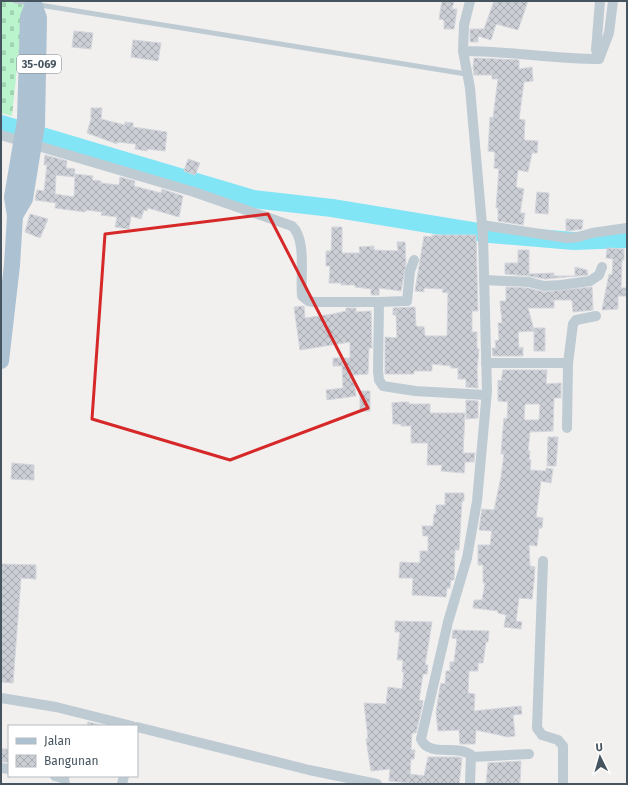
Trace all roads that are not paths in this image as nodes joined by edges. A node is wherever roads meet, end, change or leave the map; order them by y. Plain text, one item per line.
1 (15, 1) edge
2 (470, 1) edge
3 (600, 1) edge
4 (613, 1) edge
5 (34, 2) edge
6 (463, 51) junction
7 (599, 59) junction
8 (466, 74) junction
9 (29, 134) junction
10 (1, 135) edge
11 (15, 216) junction
12 (627, 228) edge
13 (483, 230) junction
14 (414, 260) dead end
15 (602, 267) dead end
16 (484, 280) junction
17 (380, 302) junction
18 (596, 316) dead end
19 (1, 361) edge
20 (486, 363) junction
21 (568, 364) junction
22 (486, 395) junction
23 (567, 428) dead end
24 (543, 561) dead end
25 (1, 698) edge
26 (128, 725) edge
27 (138, 727) edge
28 (529, 754) dead end
29 (472, 757) junction
30 (60, 777) edge
31 (65, 784) edge
32 (377, 784) edge
33 (470, 784) edge
34 (563, 784) edge

1 - 5 lane
2 - 6 street
3 - 7 street
4 - 7 street
5 - 8 lane
5 - 9 main road, 35-069
6 - 7 street
6 - 8 street
8 - 13 street
9 - 10 street
9 - 11 main road, 35-069
9 - 11 main road, 35-069
9 - 17 street
11 - 19 main road, 35-069
12 - 13 street
13 - 16 street
14 - 17 street
15 - 16 street
16 - 20 street
17 - 22 street
18 - 21 street
20 - 21 street
20 - 22 street
21 - 23 street
22 - 29 street
24 - 34 street
25 - 26 street
27 - 32 street
28 - 29 street
29 - 33 street
30 - 31 street

